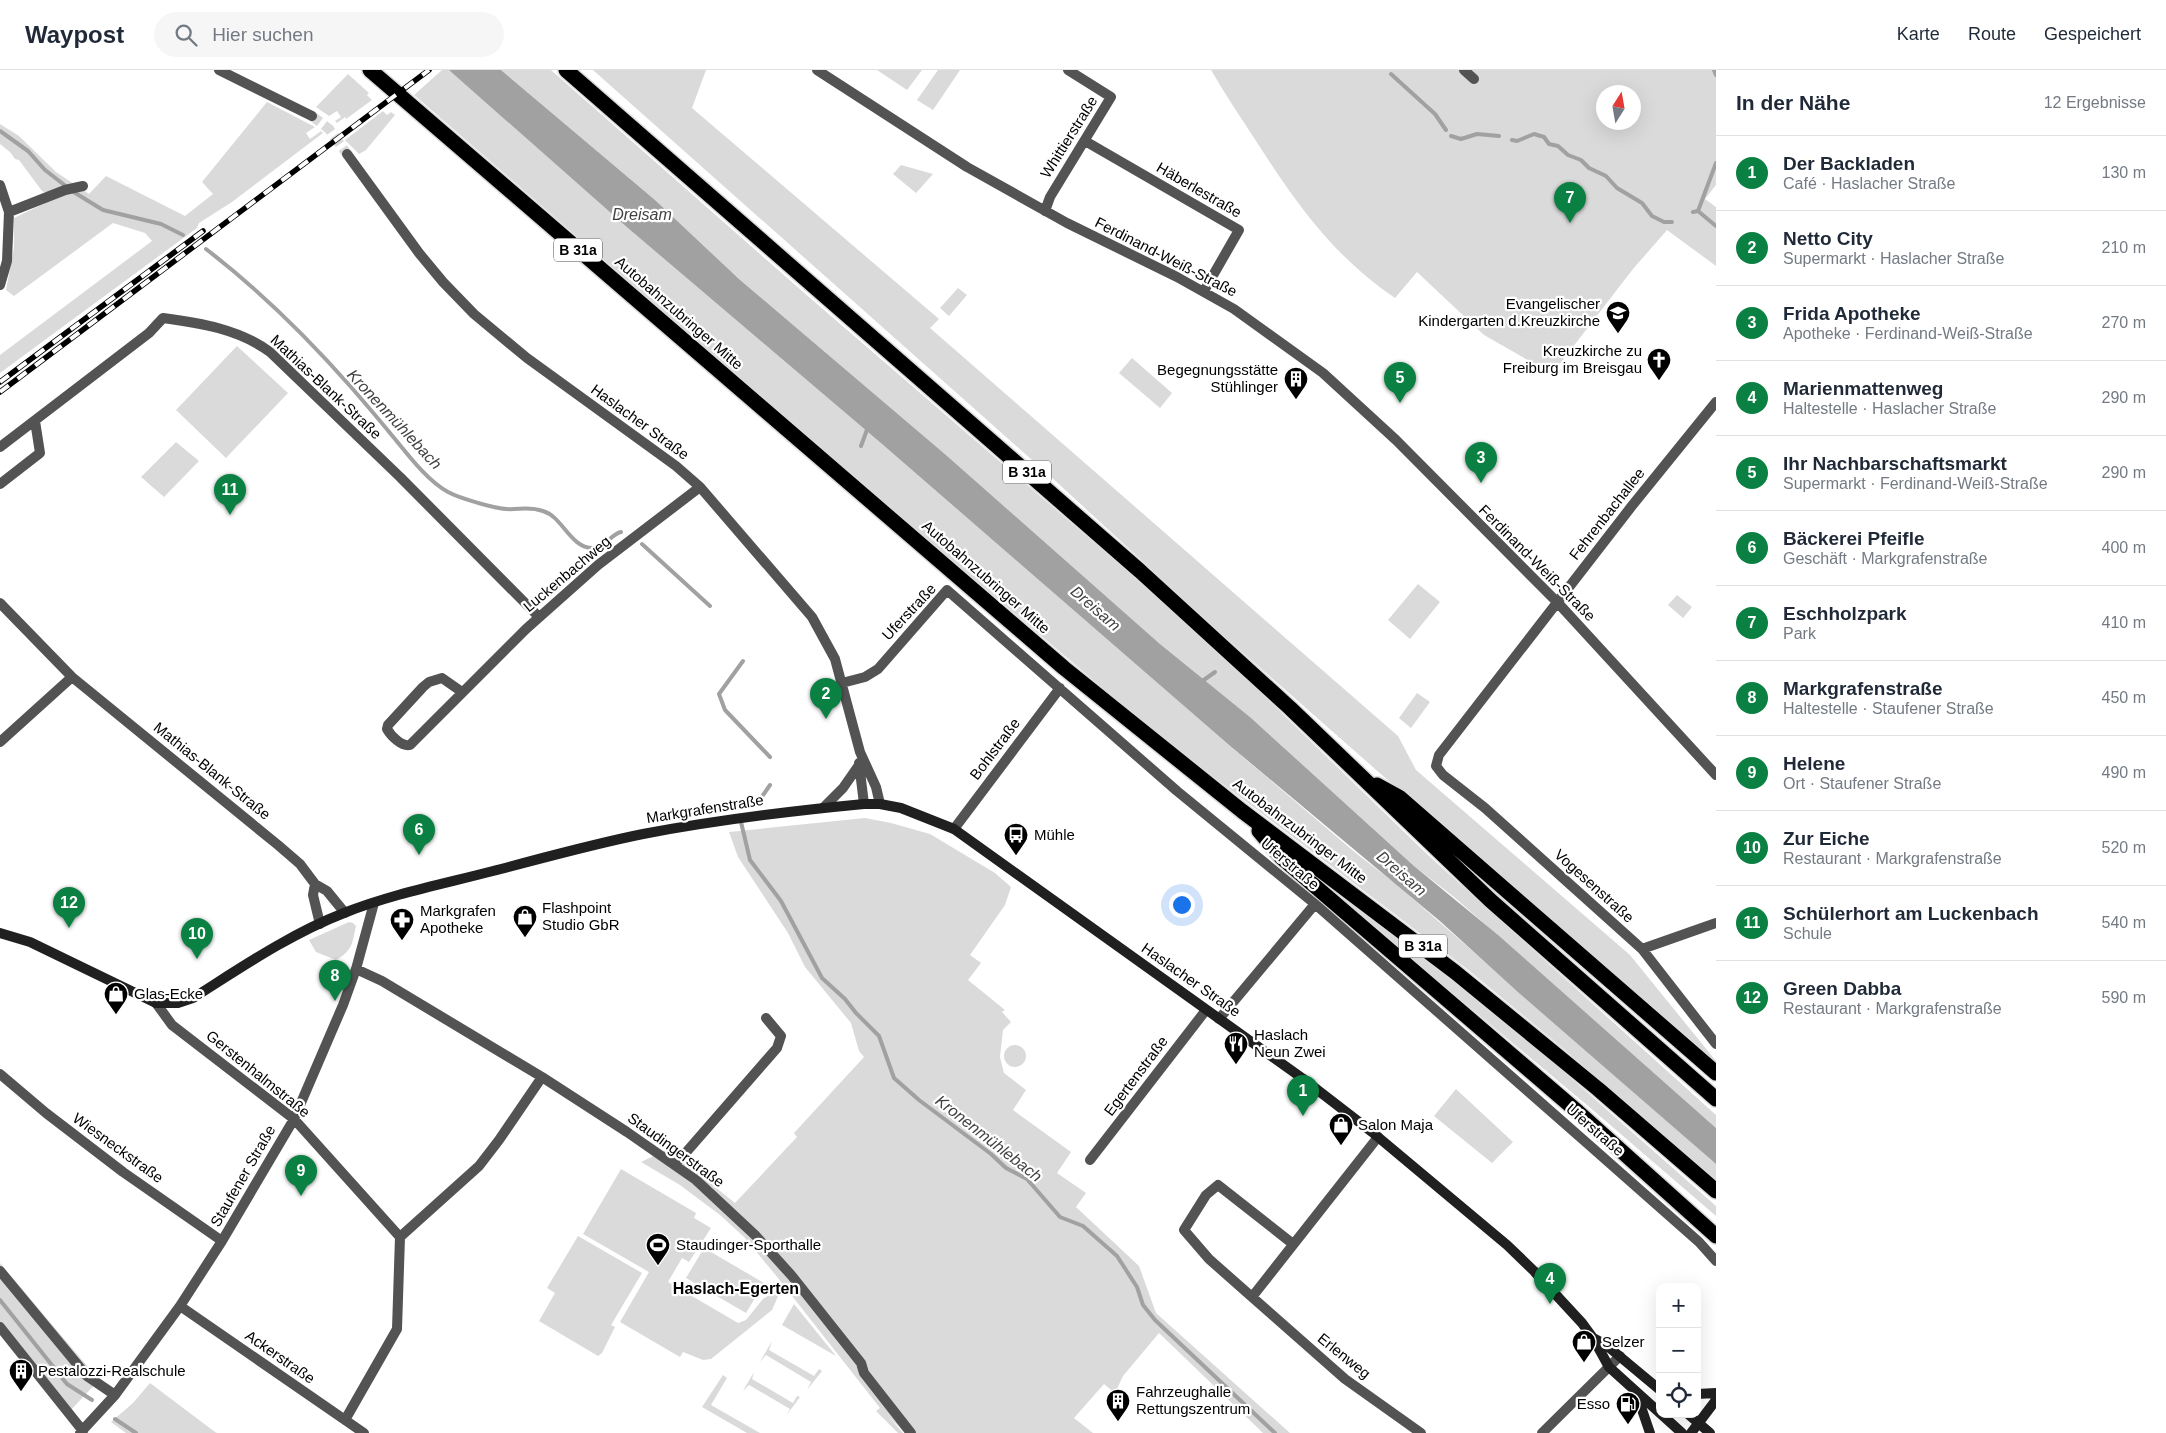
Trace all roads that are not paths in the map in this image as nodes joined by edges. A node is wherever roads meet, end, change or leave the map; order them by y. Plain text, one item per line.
1 (219, 70) edge
2 (370, 70) edge
3 (566, 70) edge
4 (816, 70) edge
5 (1068, 70) edge
6 (1464, 70) edge
7 (1474, 79) dead end
8 (312, 116) tunnel mouth
9 (1085, 141) junction
10 (347, 154) tunnel mouth
11 (0, 185) edge
12 (81, 186) dead end
13 (1045, 211) junction
14 (10, 212) junction
15 (0, 285) edge
16 (1204, 291) junction
17 (1716, 402) edge
18 (35, 421) junction
19 (0, 447) edge
20 (0, 484) edge
21 (700, 487) junction
22 (0, 603) edge
23 (1558, 603) junction
24 (539, 617) junction
25 (72, 677) junction
26 (842, 683) junction
27 (1060, 688) junction
28 (462, 692) junction
29 (0, 742) edge
30 (860, 752) junction
31 (859, 765) junction
32 (1436, 766) joint
33 (1358, 774) junction
34 (1716, 775) edge
35 (864, 804) junction
36 (880, 804) junction
37 (823, 808) junction
38 (1242, 811) junction
39 (954, 829) junction
40 (315, 884) junction
41 (374, 903) junction
42 (1315, 904) junction
43 (345, 913) junction
44 (1716, 923) edge
45 (320, 924) junction
46 (0, 933) edge
47 (1642, 949) junction
48 (356, 969) junction
49 (156, 1003) junction
50 (1206, 1010) junction
51 (766, 1018) dead end
52 (1219, 1019) junction
53 (1716, 1044) edge
54 (1716, 1073) edge
55 (0, 1074) edge
56 (542, 1077) junction
57 (1716, 1099) edge
58 (294, 1119) junction
59 (1378, 1137) junction
60 (1090, 1160) dead end
61 (676, 1165) junction
62 (1716, 1191) edge
63 (1716, 1236) edge
64 (400, 1237) junction
65 (222, 1241) junction
66 (1292, 1244) junction
67 (1716, 1261) edge
68 (0, 1270) edge
69 (1252, 1297) junction
70 (180, 1306) junction
71 (0, 1327) edge
72 (1593, 1338) junction
73 (1620, 1356) junction
74 (1608, 1367) junction
75 (1656, 1386) edge
76 (1716, 1393) edge
77 (1637, 1394) junction
78 (1701, 1394) edge
79 (115, 1395) junction
80 (1716, 1400) edge
81 (1692, 1418) edge
82 (345, 1420) junction
83 (1698, 1423) junction
84 (81, 1432) edge
85 (364, 1433) edge
86 (911, 1433) edge
87 (1421, 1433) edge
88 (1542, 1433) edge
89 (1650, 1433) edge
90 (1682, 1433) edge
91 (1691, 1433) edge
92 (1710, 1433) edge

1 - 8 street
2 - 38 highway, Autobahnzubringer Mitte / B 31a
3 - 33 highway, B 31a
4 - 13 street, Ferdinand-Weiß-Straße
5 - 9 street, Whittierstraße
6 - 7 street
9 - 13 street, Whittierstraße
9 - 16 street, Häberlestraße
10 - 21 street, Haslacher Straße
11 - 14 street
12 - 14 street
13 - 16 street, Ferdinand-Weiß-Straße
14 - 15 street
16 - 23 street, Ferdinand-Weiß-Straße
17 - 23 street, Fehrenbachallee
18 - 19 street, Mathias-Blank-Straße
18 - 20 street
18 - 24 street, Mathias-Blank-Straße
21 - 24 street, Luckenbachweg
21 - 26 street, Haslacher Straße
22 - 25 street, Mathias-Blank-Straße
23 - 32 street, Fehrenbachallee
23 - 34 street, Ferdinand-Weiß-Straße
24 - 28 street, Luckenbachweg
25 - 29 street
25 - 40 street, Mathias-Blank-Straße
26 - 27 street, Uferstraße
26 - 30 street, Haslacher Straße
27 - 39 street, Bohlstraße
27 - 42 street, Uferstraße
28 - 28 street, Luckenbachweg
30 - 31 street, Haslacher Straße
30 - 36 street, Haslacher Straße
31 - 35 street, Haslacher Straße
31 - 37 street
32 - 47 street, Vogesenstraße
33 - 54 highway
33 - 57 highway, B 31a
35 - 36 street, Haslacher Straße
35 - 37 street, Markgrafenstraße
36 - 39 street, Haslacher Straße
37 - 41 street, Markgrafenstraße
38 - 62 highway, Autobahnzubringer Mitte / B 31a
38 - 63 highway
39 - 50 street, Haslacher Straße
40 - 43 street, Mathias-Blank-Straße
40 - 45 street
41 - 43 street, Markgrafenstraße
41 - 48 street, Staufener Straße
42 - 52 street
42 - 67 street, Uferstraße
43 - 45 street, Markgrafenstraße
44 - 47 street
45 - 49 street, Markgrafenstraße
46 - 49 street, Markgrafenstraße
47 - 53 street, Vogesenstraße
48 - 56 street, Staudingerstraße
48 - 58 street, Staufener Straße
49 - 58 street, Gerstenhalmstraße
50 - 52 street, Haslacher Straße
50 - 60 street, Egertenstraße
51 - 61 street
52 - 59 street, Haslacher Straße
55 - 65 street, Wiesneckstraße
56 - 61 street, Staudingerstraße
56 - 64 street
58 - 64 street, Gerstenhalmstraße
58 - 65 street, Staufener Straße
59 - 66 street
59 - 72 street, Haslacher Straße
61 - 86 street, Staudingerstraße
64 - 82 street
65 - 70 street, Staufener Straße
66 - 69 street
66 - 69 street, Erlenweg
68 - 79 street
69 - 87 street, Erlenweg
70 - 79 street, Staufener Straße
70 - 82 street, Ackerstraße
71 - 84 street
72 - 73 street, Haslacher Straße
72 - 74 street, Haslacher Straße
73 - 74 street
73 - 75 street, Haslacher Straße
74 - 77 street, Haslacher Straße
74 - 88 street
76 - 78 street
77 - 89 street
77 - 90 street, Haslacher Straße
79 - 84 street, Staufener Straße
80 - 83 street
81 - 83 street
82 - 85 street, Ackerstraße
83 - 91 street
83 - 92 street

